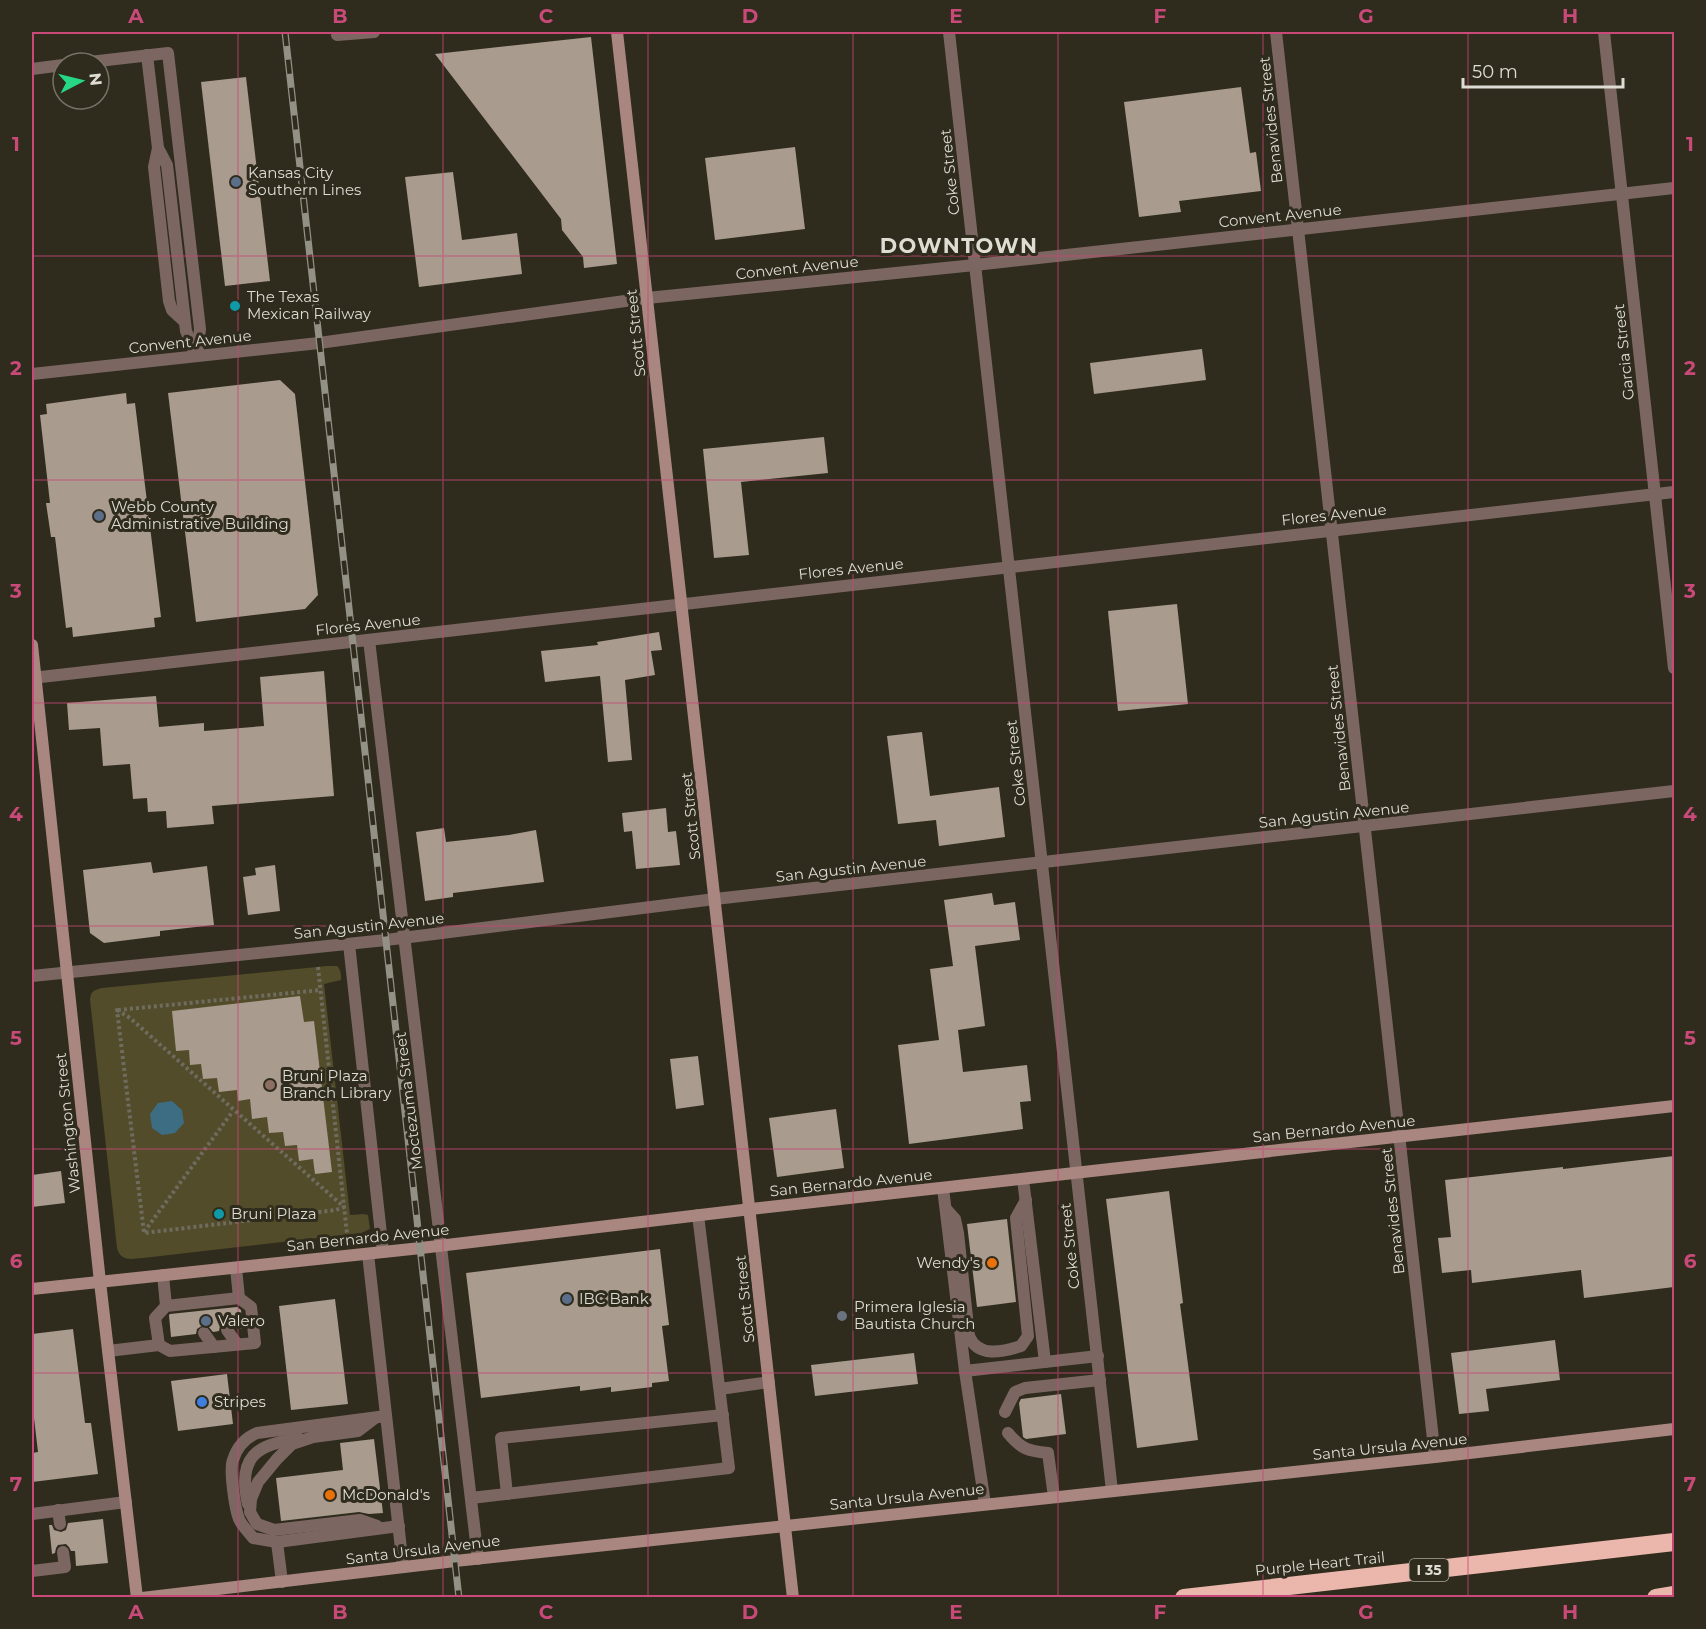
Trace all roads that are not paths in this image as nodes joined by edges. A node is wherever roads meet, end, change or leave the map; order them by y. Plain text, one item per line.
1 (374, 32) edge
2 (617, 32) edge
3 (949, 32) edge
4 (1276, 32) edge
5 (1604, 32) edge
6 (337, 35) dead end
7 (147, 55) junction
8 (111, 59) edge
9 (51, 67) edge
10 (32, 69) edge
11 (1674, 188) edge
12 (1622, 194) junction
13 (1298, 229) junction
14 (975, 265) junction
15 (647, 298) junction
16 (197, 356) junction
17 (32, 374) edge
18 (1674, 492) edge
19 (1655, 494) junction
20 (1332, 530) junction
21 (1009, 567) junction
22 (682, 603) junction
23 (369, 640) junction
24 (32, 645) edge
25 (1674, 668) edge
26 (33, 678) edge
27 (1674, 791) edge
28 (1365, 826) junction
29 (1043, 862) junction
30 (715, 899) junction
31 (405, 938) junction
32 (349, 944) junction
33 (67, 972) junction
34 (32, 976) edge
35 (1674, 1106) edge
36 (1400, 1137) junction
37 (1078, 1173) junction
38 (1023, 1179) junction
39 (943, 1188) junction
40 (1026, 1200) junction
41 (750, 1209) junction
42 (946, 1209) junction
43 (698, 1215) junction
44 (441, 1245) junction
45 (383, 1252) junction
46 (368, 1254) junction
47 (236, 1268) junction
48 (163, 1275) junction
49 (100, 1282) junction
50 (32, 1289) edge
51 (239, 1298) junction
52 (166, 1306) junction
53 (226, 1330) dead end
54 (204, 1333) dead end
55 (237, 1344) junction
56 (159, 1345) junction
57 (214, 1347) junction
58 (108, 1351) junction
59 (1098, 1356) junction
60 (1045, 1362) junction
61 (965, 1371) junction
62 (1100, 1380) junction
63 (769, 1382) junction
64 (720, 1389) junction
65 (1005, 1412) dead end
66 (723, 1414) junction
67 (381, 1417) junction
68 (1674, 1429) edge
69 (1008, 1433) dead end
70 (313, 1437) junction
71 (1435, 1457) junction
72 (1112, 1491) junction
73 (507, 1494) junction
74 (1054, 1497) junction
75 (471, 1498) junction
76 (126, 1502) junction
77 (986, 1504) junction
78 (58, 1510) junction
79 (250, 1512) junction
80 (32, 1514) edge
81 (60, 1524) dead end
82 (784, 1525) junction
83 (399, 1526) junction
84 (379, 1527) junction
85 (277, 1542) junction
86 (1674, 1542) edge
87 (63, 1552) dead end
88 (478, 1558) junction
89 (403, 1567) junction
90 (32, 1571) edge
91 (282, 1582) junction
92 (793, 1595) edge
93 (1674, 1595) edge
94 (137, 1598) edge
95 (142, 1598) edge
96 (1184, 1598) edge
97 (1656, 1598) edge

1 - 6 street
2 - 15 main road, Scott Street
3 - 14 street, Coke Street
4 - 13 street, Benavides Street
5 - 12 street, Garcia Street
7 - 8 street
7 - 16 street
7 - 16 street
9 - 10 street
11 - 12 street, Convent Avenue
12 - 13 street, Convent Avenue
12 - 19 street, Garcia Street
13 - 14 street, Convent Avenue
13 - 20 street, Benavides Street
14 - 15 street, Convent Avenue
14 - 21 street, Coke Street
15 - 16 street, Convent Avenue
15 - 22 main road, Scott Street
16 - 17 street, Convent Avenue
18 - 19 street, Flores Avenue
19 - 20 street, Flores Avenue
19 - 25 street, Garcia Street
20 - 21 street, Flores Avenue
20 - 28 street, Benavides Street
21 - 22 street, Flores Avenue
21 - 29 street, Coke Street
22 - 23 street, Flores Avenue
22 - 30 main road, Scott Street
23 - 26 street, Flores Avenue
23 - 31 street, Moctezuma Street
24 - 26 main road, Washington Street
26 - 33 main road, Washington Street
27 - 28 street, San Agustin Avenue
28 - 29 street, San Agustin Avenue
28 - 36 street, Benavides Street
29 - 30 street, San Agustin Avenue
29 - 37 street, Coke Street
30 - 31 street, San Agustin Avenue
30 - 41 main road, Scott Street
31 - 32 street, San Agustin Avenue
31 - 44 street, Moctezuma Street
32 - 33 street, San Agustin Avenue
32 - 45 street
33 - 34 street, San Agustin Avenue
33 - 49 main road, Washington Street
35 - 36 main road, San Bernardo Avenue
36 - 37 main road, San Bernardo Avenue
36 - 71 street, Benavides Street
37 - 38 main road, San Bernardo Avenue
37 - 59 street, Coke Street
38 - 39 main road, San Bernardo Avenue
38 - 40 street
39 - 41 main road, San Bernardo Avenue
39 - 42 street
40 - 42 street
40 - 60 street
41 - 43 main road, San Bernardo Avenue
41 - 63 main road, Scott Street
42 - 61 street
43 - 44 main road, San Bernardo Avenue
43 - 64 street
44 - 45 main road, San Bernardo Avenue
44 - 75 street, Moctezuma Street
45 - 46 main road, San Bernardo Avenue
46 - 47 main road, San Bernardo Avenue
46 - 67 street
47 - 48 main road, San Bernardo Avenue
47 - 51 street
48 - 49 main road, San Bernardo Avenue
48 - 52 street
49 - 50 main road, San Bernardo Avenue
49 - 58 main road, Washington Street
51 - 52 street
51 - 55 street
52 - 56 street
53 - 55 street
54 - 57 street
55 - 57 street
56 - 57 street
56 - 58 street
58 - 76 main road, Washington Street
59 - 60 street
59 - 62 street, Coke Street
60 - 61 street
61 - 77 street
62 - 65 street
62 - 72 street, Coke Street
63 - 64 street
63 - 82 main road, Scott Street
64 - 66 street
66 - 73 street
66 - 73 street
67 - 70 street
67 - 83 street
67 - 85 street
68 - 71 main road, Santa Ursula Avenue
69 - 74 street
70 - 79 street
70 - 79 street
71 - 72 main road, Santa Ursula Avenue
72 - 74 main road, Santa Ursula Avenue
73 - 75 street
74 - 77 main road, Santa Ursula Avenue
75 - 88 street, Moctezuma Street
76 - 78 street
76 - 94 main road, Washington Street
77 - 82 main road, Santa Ursula Avenue
78 - 80 street
78 - 81 street
79 - 84 street
82 - 88 main road, Santa Ursula Avenue
82 - 92 main road, Scott Street
83 - 84 street
83 - 89 street
84 - 85 street
85 - 91 street
86 - 96 highway, Purple Heart Trail / I 35
87 - 90 street
88 - 89 main road, Santa Ursula Avenue
89 - 91 main road, Santa Ursula Avenue
91 - 95 main road, Santa Ursula Avenue
93 - 97 highway

